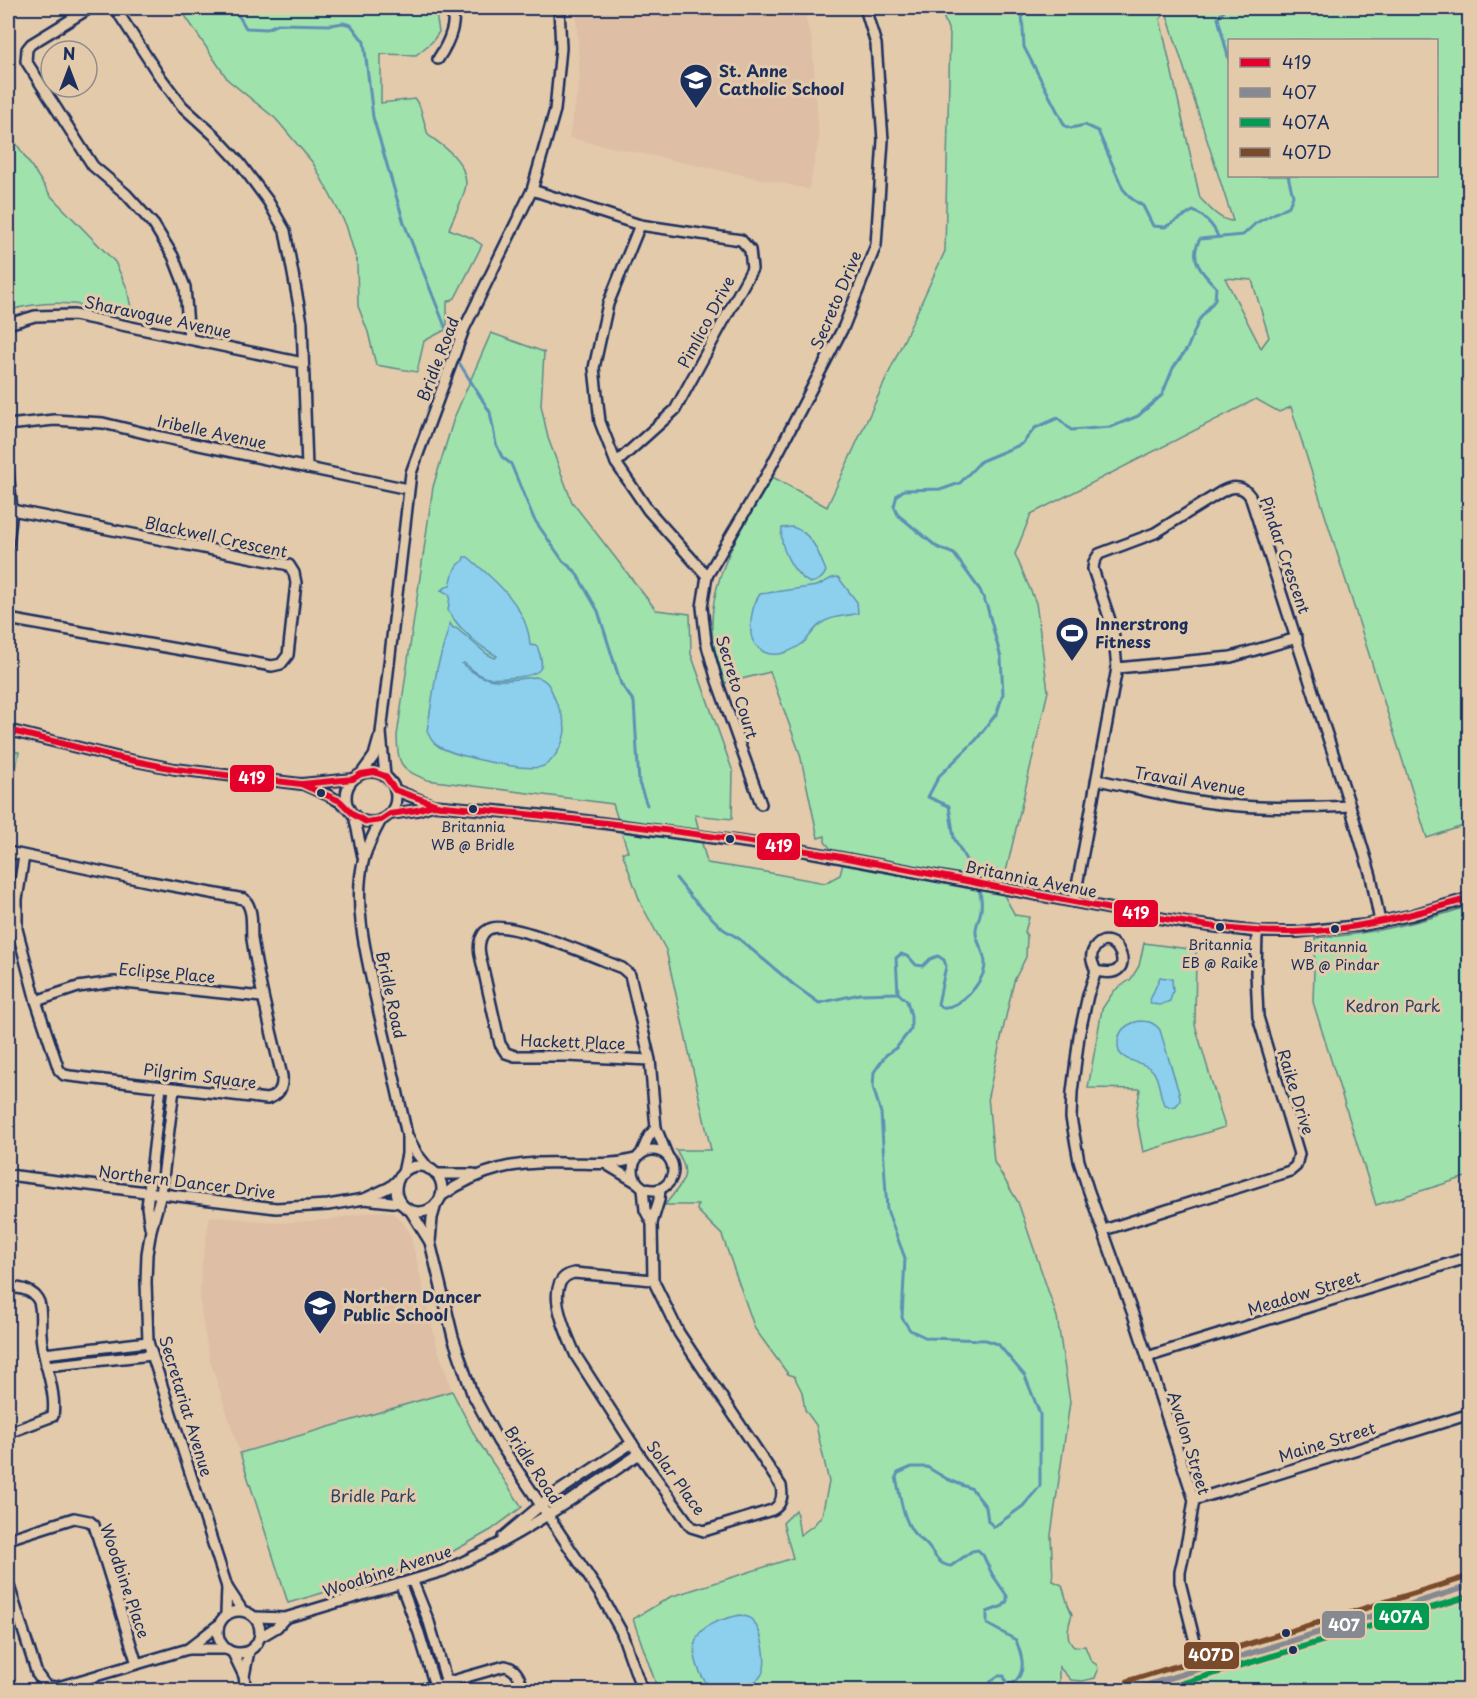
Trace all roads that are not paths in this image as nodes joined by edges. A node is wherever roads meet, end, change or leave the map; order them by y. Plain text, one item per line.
1 (90, 8) edge
2 (116, 8) edge
3 (452, 8) edge
4 (559, 8) edge
5 (865, 8) edge
6 (438, 59) dead end
7 (532, 190) junction
8 (640, 225) junction
9 (8, 324) edge
10 (189, 339) junction
11 (303, 363) junction
12 (8, 425) edge
13 (616, 463) junction
14 (307, 468) junction
15 (8, 470) edge
16 (408, 489) junction
17 (12, 510) junction
18 (8, 544) edge
19 (707, 576) junction
20 (8, 619) edge
21 (1297, 638) junction
22 (1117, 668) junction
23 (8, 730) edge
24 (381, 733) junction
25 (385, 776) junction
26 (357, 777) junction
27 (1098, 780) junction
28 (302, 784) junction
29 (396, 789) junction
30 (760, 804) dead end
31 (433, 805) junction
32 (1350, 806) junction
33 (348, 807) junction
34 (390, 814) junction
35 (354, 815) junction
36 (381, 820) junction
37 (8, 852) edge
38 (24, 856) junction
39 (363, 860) junction
40 (1470, 898) edge
41 (1074, 902) junction
42 (1380, 922) junction
43 (1257, 932) junction
44 (1096, 971) dead end
45 (262, 997) junction
46 (36, 1001) junction
47 (650, 1060) junction
48 (161, 1087) junction
49 (174, 1089) junction
50 (656, 1128) junction
51 (407, 1135) junction
52 (667, 1155) junction
53 (638, 1157) junction
54 (607, 1165) junction
55 (433, 1172) junction
56 (479, 1174) junction
57 (8, 1175) edge
58 (401, 1176) junction
59 (639, 1185) junction
60 (660, 1189) junction
61 (149, 1193) junction
62 (161, 1194) junction
63 (441, 1196) junction
64 (363, 1199) junction
65 (401, 1203) junction
66 (436, 1204) junction
67 (410, 1210) junction
68 (652, 1223) junction
69 (151, 1230) junction
70 (1104, 1230) junction
71 (430, 1242) junction
72 (1470, 1257) edge
73 (653, 1280) junction
74 (8, 1287) edge
75 (148, 1342) junction
76 (44, 1354) junction
77 (152, 1355) junction
78 (1147, 1357) junction
79 (46, 1366) junction
80 (1470, 1414) edge
81 (8, 1434) edge
82 (632, 1443) junction
83 (639, 1454) junction
84 (1194, 1500) junction
85 (540, 1505) junction
86 (548, 1515) junction
87 (8, 1539) edge
88 (495, 1544) junction
89 (413, 1582) junction
90 (8, 1583) edge
91 (401, 1585) junction
92 (1470, 1586) edge
93 (226, 1587) junction
94 (242, 1610) junction
95 (226, 1613) junction
96 (255, 1617) junction
97 (285, 1618) junction
98 (217, 1626) junction
99 (260, 1637) junction
100 (188, 1650) junction
101 (229, 1651) junction
102 (249, 1651) junction
103 (137, 1664) junction
104 (1202, 1670) junction
105 (244, 1676) junction
106 (447, 1683) junction
107 (435, 1686) junction
108 (246, 1690) edge
109 (420, 1690) edge
110 (523, 1690) edge
111 (642, 1690) edge
112 (1131, 1690) edge

1 - 10 street
2 - 11 street
3 - 6 street
4 - 7 street, Bridle Road
5 - 19 street, Secreto Drive
7 - 8 street, Pimlico Drive
7 - 16 street, Bridle Road
8 - 13 street
8 - 13 street, Pimlico Drive
9 - 10 street, Sharavogue Avenue
10 - 11 street, Sharavogue Avenue
11 - 14 street
12 - 14 street, Iribelle Avenue
13 - 19 street
14 - 16 street, Iribelle Avenue
15 - 17 street
16 - 24 street, Bridle Road
17 - 18 street
17 - 20 street, Blackwell Crescent
19 - 30 street, Secreto Court
21 - 22 street
21 - 22 street, Pindar Crescent
21 - 32 street, Pindar Crescent
22 - 27 street, Pindar Crescent
23 - 28 street
24 - 25 street, Bridle Road
24 - 26 street, Bridle Road
25 - 26 street
25 - 29 street
26 - 28 street
26 - 33 street
27 - 32 street, Travail Avenue
27 - 41 street, Pindar Crescent
28 - 33 street
29 - 31 street
29 - 34 street
31 - 34 street
31 - 41 street, Britannia Avenue
32 - 42 street, Pindar Crescent
33 - 35 street
34 - 36 street
35 - 36 street
35 - 39 street, Bridle Road
36 - 39 street, Bridle Road
37 - 38 street
38 - 45 street, Pilgrim Square
38 - 46 street, Pilgrim Square
39 - 51 street, Bridle Road
40 - 42 street, Britannia Avenue
41 - 43 street, Britannia Avenue
42 - 43 street, Britannia Avenue
43 - 70 street, Raike Drive
44 - 70 street, Avalon Street
45 - 46 street, Eclipse Place
45 - 49 street, Pilgrim Square
46 - 48 street, Pilgrim Square
47 - 47 street, Hackett Place
47 - 50 street, Hackett Place
48 - 49 street, Pilgrim Square
48 - 61 street, Secretariat Avenue
49 - 62 street, Secretariat Avenue
50 - 52 street, Hackett Place
50 - 53 street
51 - 55 street, Bridle Road
51 - 58 street, Bridle Road
52 - 53 street
52 - 60 street
53 - 54 street
53 - 59 street
54 - 56 street
54 - 59 street
55 - 56 street
55 - 58 street
55 - 63 street
56 - 63 street
57 - 61 street, Northern Dancer Drive
58 - 64 street, Northern Dancer Drive
58 - 65 street
59 - 60 street
59 - 68 street, Solar Place
60 - 68 street, Solar Place
61 - 62 street, Northern Dancer Drive
61 - 69 street, Secretariat Avenue
62 - 64 street, Northern Dancer Drive
62 - 69 street, Secretariat Avenue
63 - 66 street
64 - 65 street, Northern Dancer Drive
65 - 67 street
66 - 67 street
66 - 71 street, Bridle Road
67 - 71 street, Bridle Road
68 - 73 street, Solar Place
69 - 75 street, Secretariat Avenue
70 - 78 street, Avalon Street
71 - 85 street, Bridle Road
72 - 78 street, Meadow Street
73 - 82 street, Solar Place
73 - 83 street, Solar Place
74 - 76 street
75 - 76 street
75 - 77 street, Secretariat Avenue
76 - 79 street
77 - 79 street
77 - 93 street, Secretariat Avenue
78 - 84 street, Avalon Street
79 - 81 street
80 - 84 street, Maine Street
82 - 83 street, Solar Place
82 - 85 street, Woodbine Avenue
83 - 86 street, Woodbine Avenue
84 - 104 street, Avalon Street
85 - 86 street, Bridle Road
85 - 88 street, Woodbine Avenue
86 - 88 street, Woodbine Avenue
86 - 111 street, Bridle Road
87 - 103 street, Woodbine Place
88 - 89 street, Woodbine Avenue
89 - 91 street, Woodbine Avenue
89 - 106 street
90 - 103 street, Woodbine Place
91 - 97 street, Woodbine Avenue
91 - 107 street
92 - 104 street
93 - 94 street, Secretariat Avenue
93 - 95 street, Secretariat Avenue
94 - 95 street
94 - 96 street
95 - 98 street
96 - 97 street, Woodbine Avenue
96 - 99 street
97 - 99 street, Woodbine Avenue
98 - 100 street, Woodbine Place
98 - 101 street
99 - 102 street
100 - 101 street, Woodbine Place
100 - 103 street, Woodbine Place
101 - 102 street
101 - 105 street
102 - 105 street
104 - 112 street
105 - 108 street
106 - 107 street
106 - 110 street
107 - 109 street

